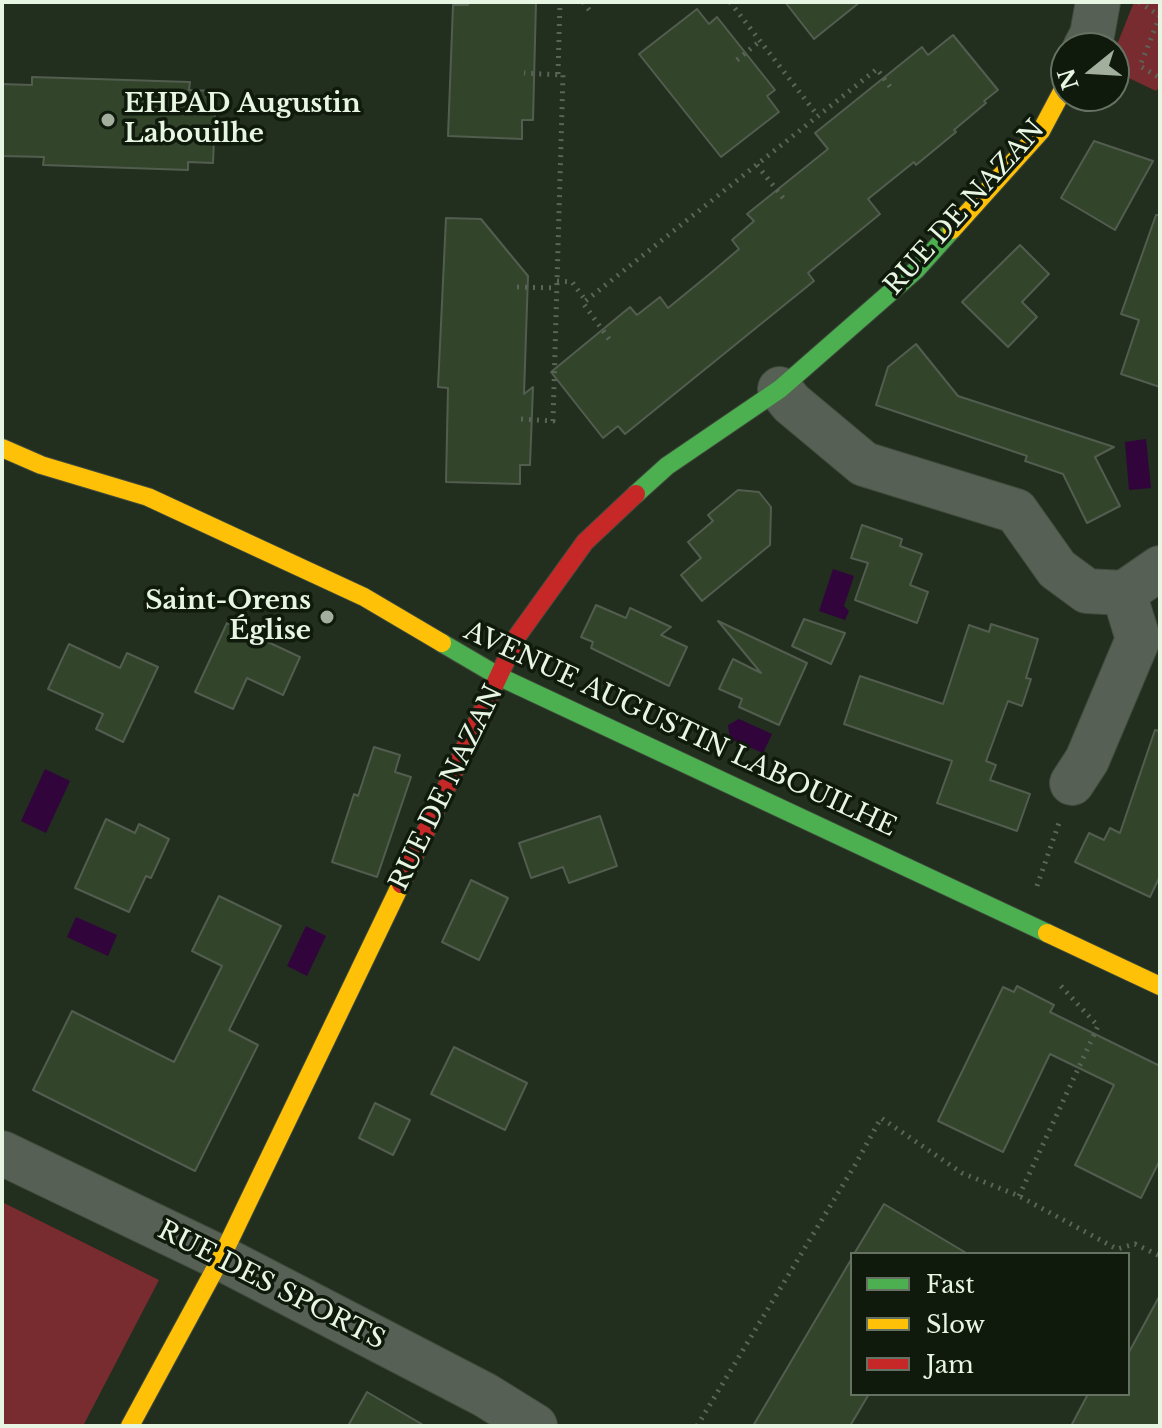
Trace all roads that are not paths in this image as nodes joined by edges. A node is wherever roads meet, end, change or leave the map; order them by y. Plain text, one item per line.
1 (1098, 2) edge
2 (1093, 32) edge
3 (1051, 112) edge
4 (780, 389) junction
5 (2, 448) edge
6 (1160, 568) edge
7 (1124, 593) junction
8 (500, 677) junction
9 (1072, 783) dead end
10 (1160, 986) edge
11 (2, 1153) edge
12 (221, 1258) junction
13 (130, 1426) edge
14 (535, 1426) edge

1 - 2 street
3 - 4 street, RUE DE NAZAN
4 - 7 street
4 - 8 street, RUE DE NAZAN
5 - 8 street, AVENUE AUGUSTIN LABOUILHE
6 - 7 street
7 - 9 street
8 - 10 street, AVENUE AUGUSTIN LABOUILHE
8 - 12 street, RUE DE NAZAN
11 - 12 street, RUE DES SPORTS
12 - 13 street, RUE DE NAZAN
12 - 14 street, RUE DES SPORTS

